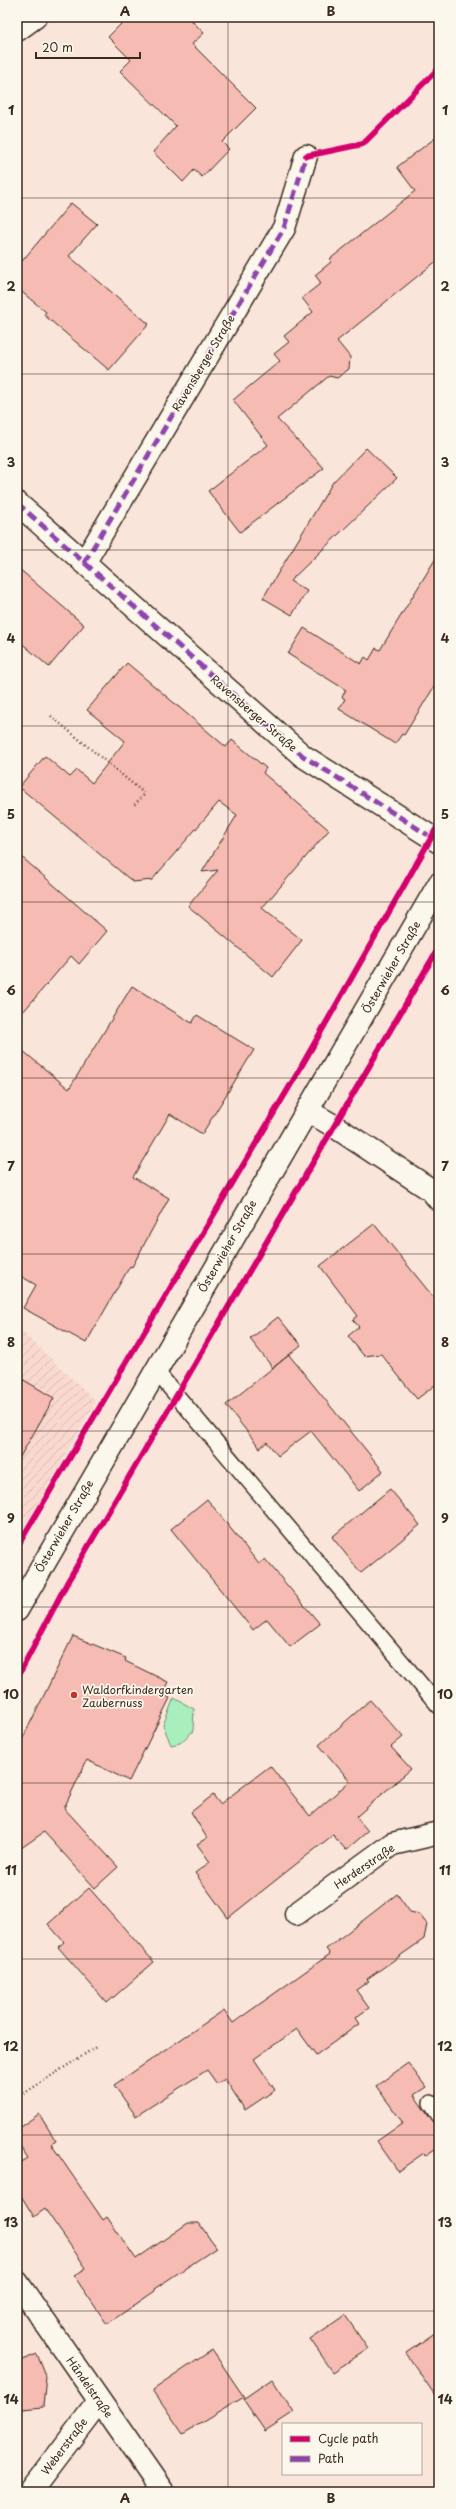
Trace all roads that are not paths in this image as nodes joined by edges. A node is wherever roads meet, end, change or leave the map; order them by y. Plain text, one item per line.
1 (35, 17) edge
2 (17, 30) edge
3 (306, 156) dead end
4 (17, 503) edge
5 (84, 563) junction
6 (439, 842) edge
7 (439, 884) edge
8 (308, 1111) junction
9 (439, 1200) edge
10 (156, 1371) junction
11 (20, 1595) edge
12 (439, 1706) edge
13 (439, 1833) edge
14 (296, 1914) dead end
15 (17, 2282) edge
16 (99, 2401) junction
17 (30, 2492) edge
18 (162, 2492) edge

1 - 2 street
3 - 5 street, Ravensberger Straße
4 - 5 street, Ravensberger Straße
5 - 6 street, Ravensberger Straße
7 - 8 street, Österwieher Straße
8 - 9 street
8 - 10 street, Österwieher Straße
10 - 11 street, Österwieher Straße
10 - 12 lane
13 - 14 street, Herderstraße
15 - 16 street, Händelstraße
16 - 17 street, Weberstraße
16 - 18 street, Händelstraße

